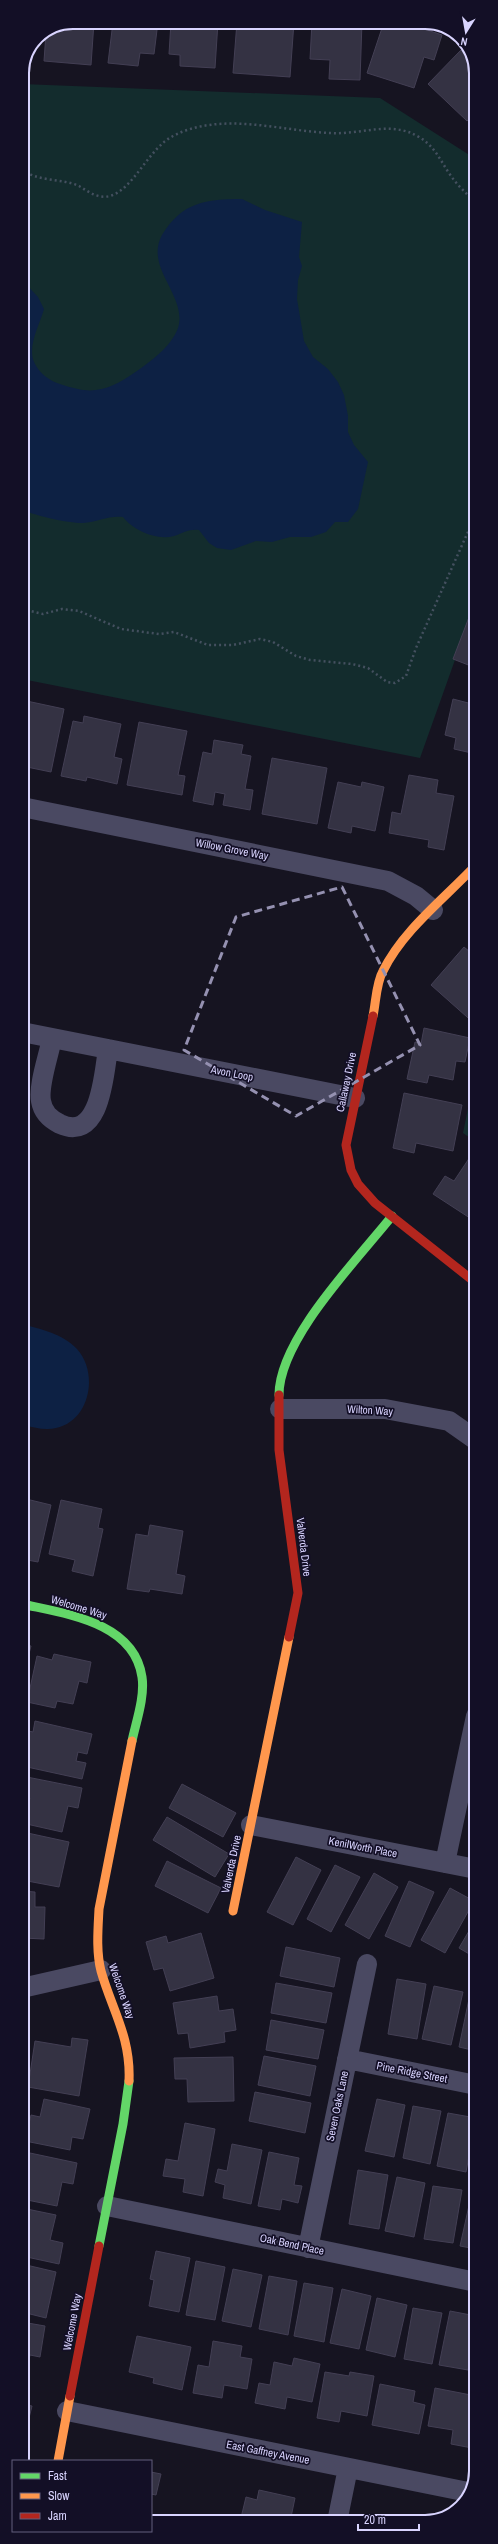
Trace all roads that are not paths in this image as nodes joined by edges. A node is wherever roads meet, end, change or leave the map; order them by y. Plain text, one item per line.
1 (29, 809) edge
2 (469, 872) edge
3 (433, 910) junction
4 (29, 1033) edge
5 (52, 1038) junction
6 (108, 1049) junction
7 (355, 1098) junction
8 (392, 1216) junction
9 (469, 1277) edge
10 (280, 1409) junction
11 (469, 1435) edge
12 (29, 1606) edge
13 (469, 1749) edge
14 (251, 1825) junction
15 (445, 1863) junction
16 (469, 1868) edge
17 (233, 1910) dead end
18 (367, 1964) dead end
19 (101, 1970) junction
20 (29, 1986) edge
21 (347, 2059) junction
22 (469, 2084) edge
23 (107, 2206) junction
24 (308, 2248) junction
25 (469, 2281) edge
26 (67, 2411) junction
27 (58, 2460) edge
28 (348, 2468) junction
29 (464, 2491) edge
30 (338, 2515) edge

1 - 3 street, Willow Grove Way
2 - 3 street, Callaway Drive
3 - 7 street, Callaway Drive
4 - 5 street, Avon Loop
5 - 6 street, Avon Loop
5 - 6 street
6 - 7 street, Avon Loop
7 - 8 street, Callaway Drive
8 - 9 street, Callaway Drive
8 - 10 street, Valverda Drive
10 - 11 street, Wilton Way
10 - 14 street, Valverda Drive
12 - 19 street, Welcome Way
13 - 15 street
14 - 15 street, KenilWorth Place
14 - 17 street, Valverda Drive
15 - 16 street, KenilWorth Place
18 - 21 street, Seven Oaks Lane
19 - 20 street
19 - 23 street, Welcome Way
21 - 22 street, Pine Ridge Street
21 - 24 street, Seven Oaks Lane
23 - 24 street, Oak Bend Place
23 - 26 street, Welcome Way
24 - 25 street, Oak Bend Place
26 - 27 street, Welcome Way
26 - 28 street, East Gaffney Avenue
28 - 29 street, East Gaffney Avenue
28 - 30 street

